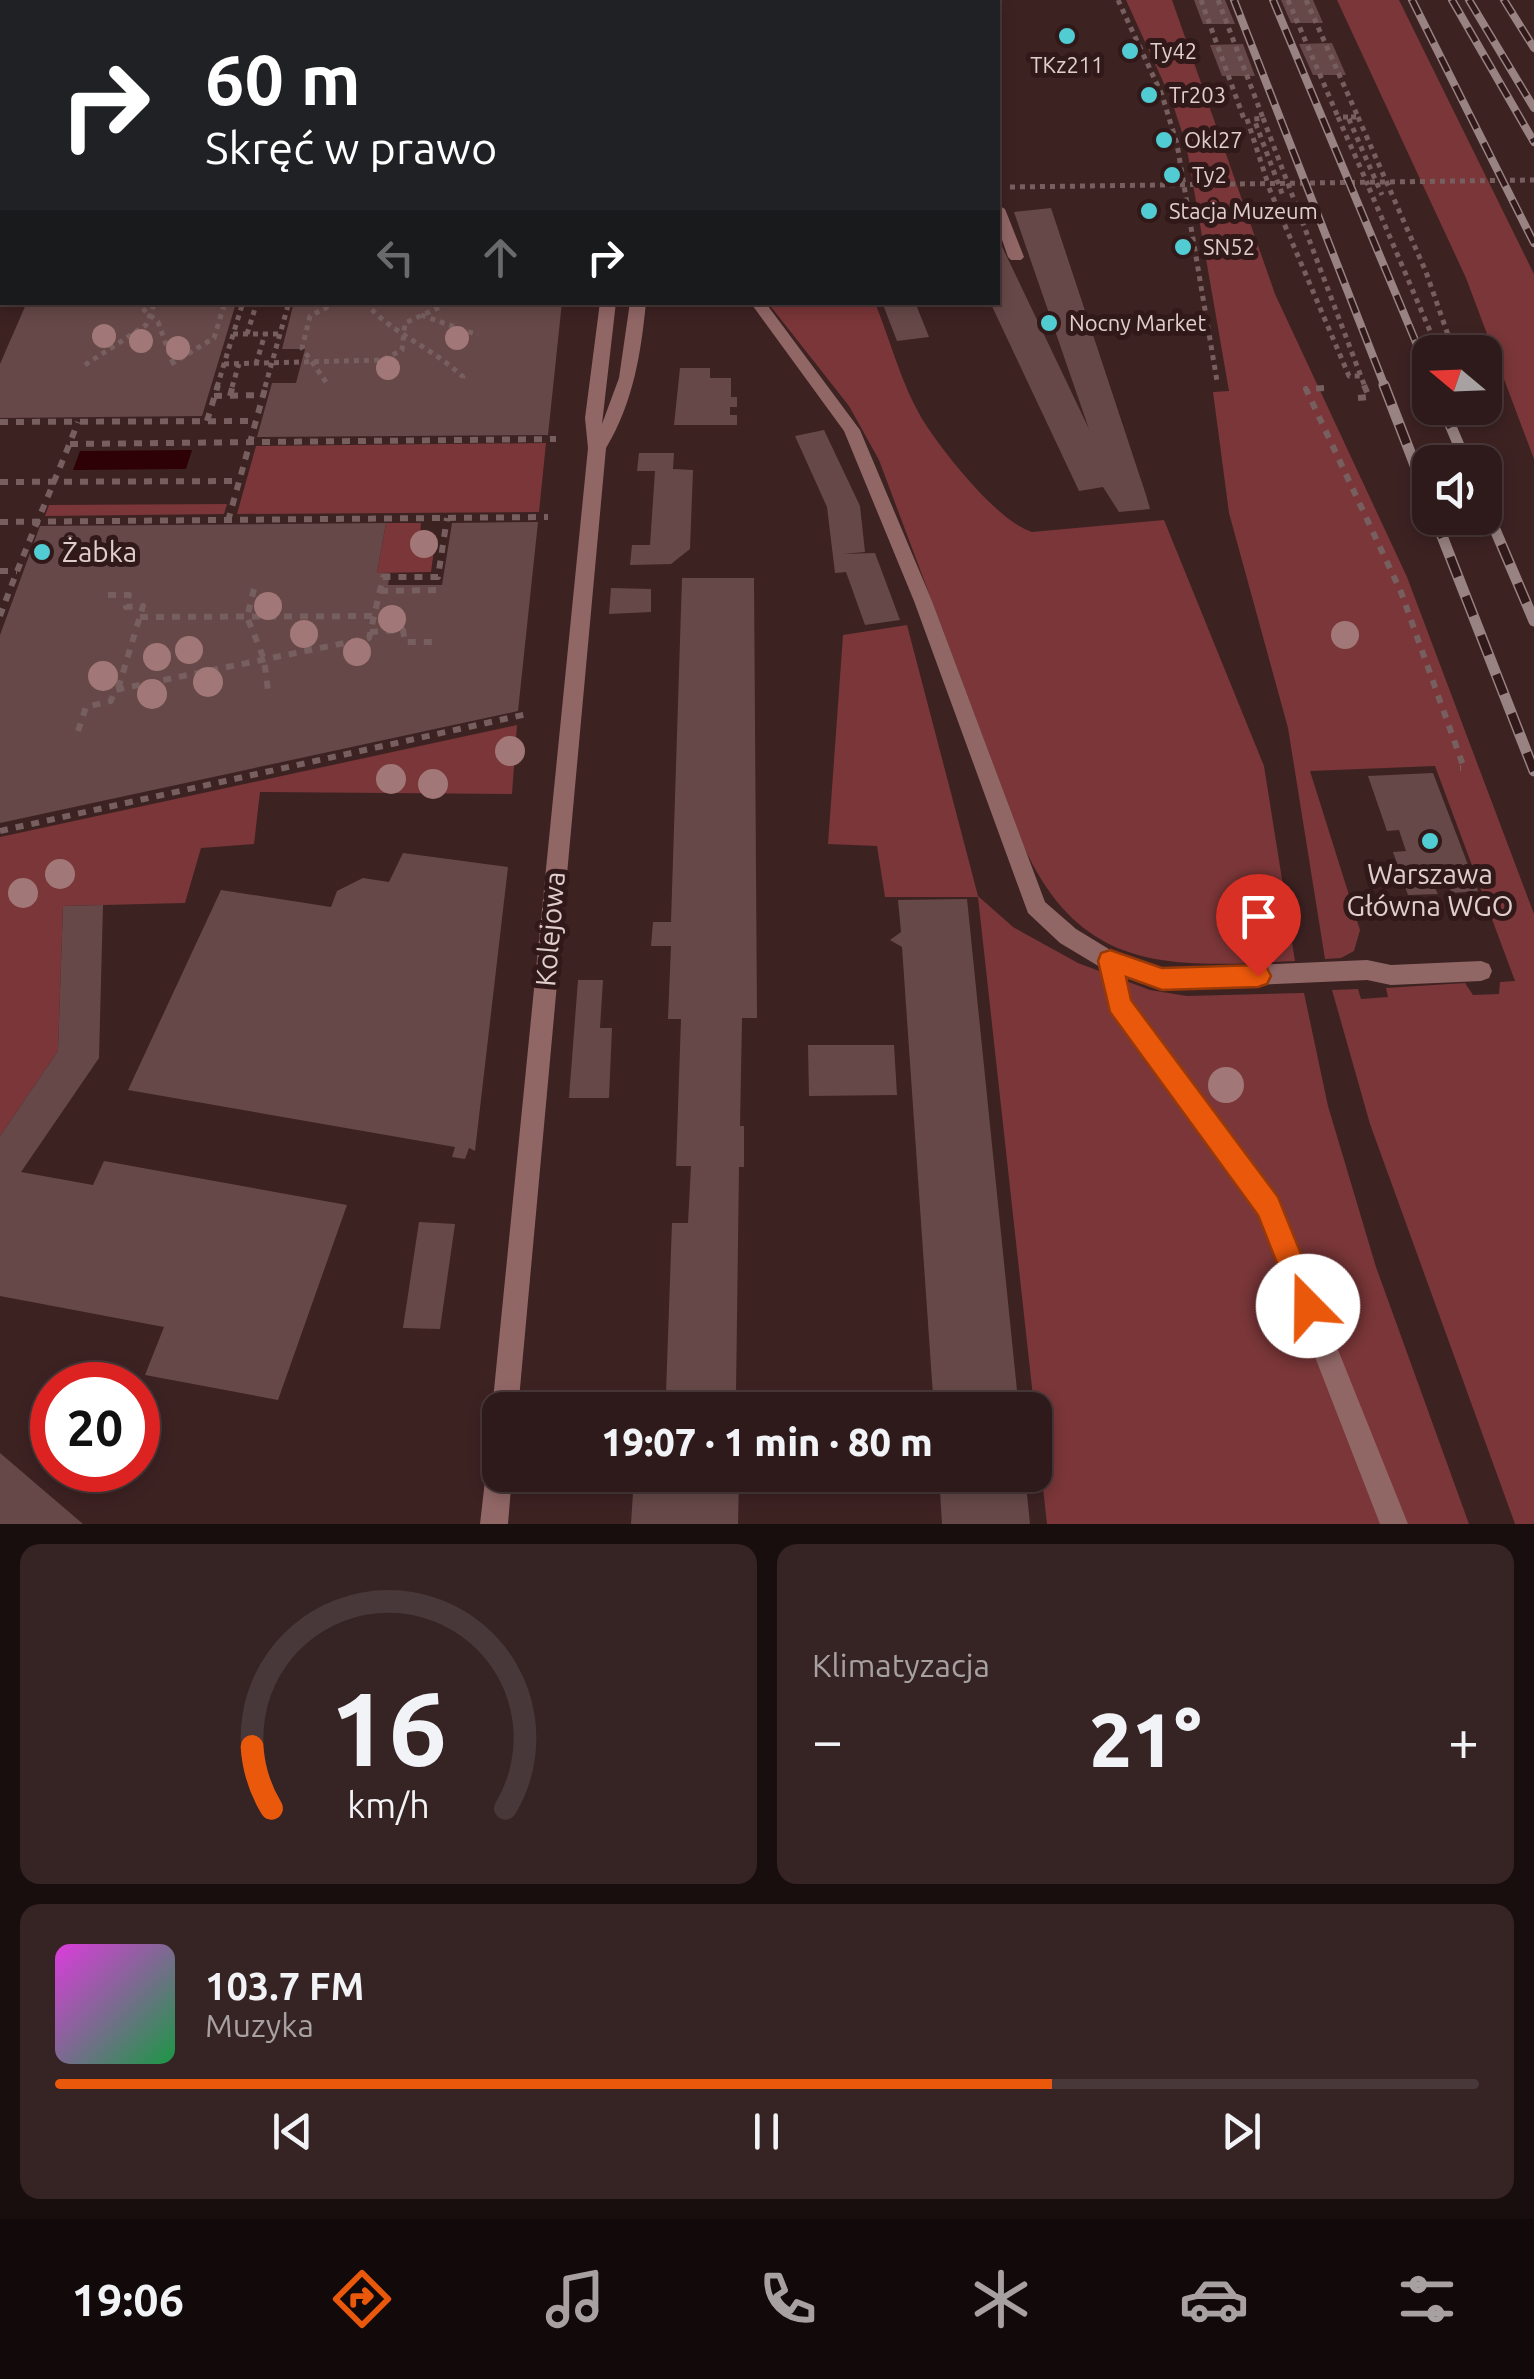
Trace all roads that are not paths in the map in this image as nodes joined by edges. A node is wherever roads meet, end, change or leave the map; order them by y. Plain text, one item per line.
1 (1000, 214) edge
2 (1016, 258) dead end
3 (608, 305) edge
4 (638, 305) edge
5 (759, 305) edge
6 (597, 448) junction
7 (1110, 961) junction
8 (1481, 970) dead end
9 (507, 1392) edge
10 (497, 1492) edge
11 (494, 1524) edge
12 (1394, 1524) edge

1 - 2 street
3 - 6 street, Kolejowa
4 - 6 street, Kolejowa
5 - 7 street
6 - 9 street, Kolejowa
7 - 8 street
7 - 12 street
10 - 11 street

